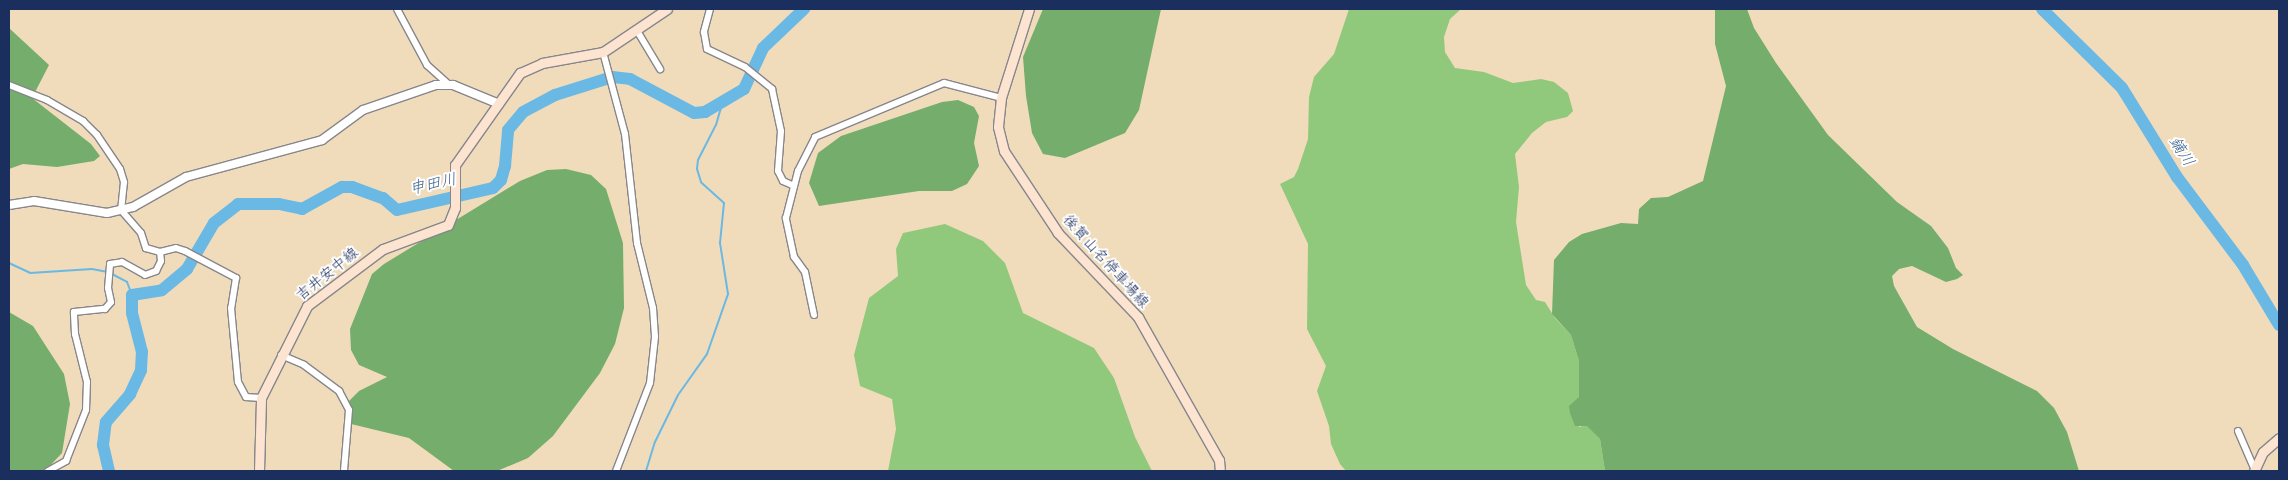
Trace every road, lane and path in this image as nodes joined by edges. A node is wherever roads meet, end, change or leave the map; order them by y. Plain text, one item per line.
1 (397, 9) edge
2 (667, 9) edge
3 (710, 9) edge
4 (1029, 9) edge
5 (636, 30) junction
6 (603, 52) junction
7 (660, 69) dead end
8 (9, 85) edge
9 (449, 85) junction
10 (1001, 98) junction
11 (499, 104) junction
12 (794, 186) junction
13 (9, 205) edge
14 (121, 210) junction
15 (160, 252) junction
16 (814, 315) dead end
17 (280, 355) junction
18 (261, 398) junction
19 (2238, 431) dead end
20 (2279, 438) edge
21 (2254, 470) edge
22 (48, 471) edge
23 (259, 471) edge
24 (344, 471) edge
25 (616, 471) edge
26 (1220, 471) edge

1 - 9 street
2 - 5 main road
3 - 12 street
4 - 10 main road, 後賀山名停車場線
5 - 6 main road
5 - 7 street
6 - 11 main road
6 - 25 street
8 - 14 street
9 - 11 street
9 - 14 street
10 - 12 street
10 - 26 main road, 後賀山名停車場線
11 - 17 main road, 吉井安中線
12 - 16 street
13 - 14 street
14 - 15 street
15 - 18 street
15 - 22 street
17 - 18 main road, 吉井安中線
17 - 24 street
18 - 23 main road, 吉井安中線
19 - 21 street
20 - 21 main road

